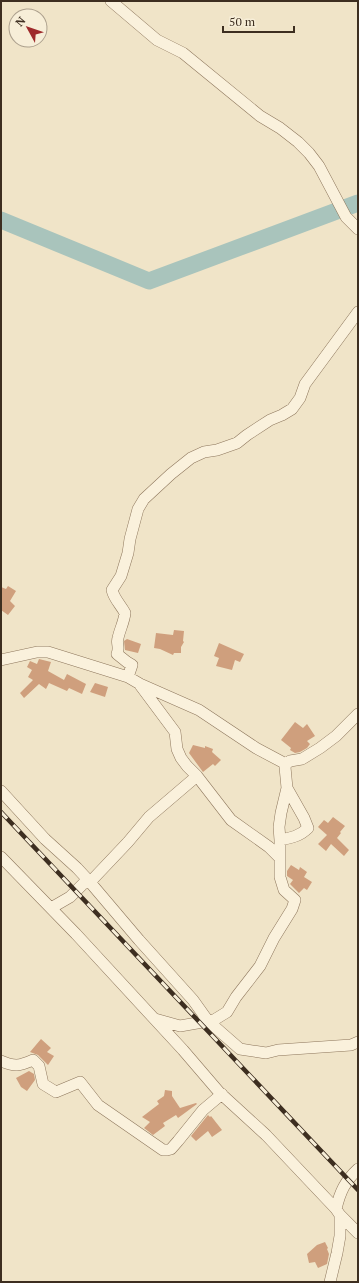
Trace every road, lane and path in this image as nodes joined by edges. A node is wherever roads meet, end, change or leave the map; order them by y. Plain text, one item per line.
1 (111, 1) edge
2 (358, 229) edge
3 (358, 312) edge
4 (1, 660) edge
5 (128, 677) junction
6 (140, 684) junction
7 (358, 714) edge
8 (286, 764) junction
9 (197, 776) junction
10 (286, 788) junction
11 (1, 791) edge
12 (280, 840) junction
13 (1, 857) edge
14 (279, 857) junction
15 (89, 881) junction
16 (51, 908) junction
17 (154, 1019) junction
18 (208, 1021) junction
19 (358, 1042) edge
20 (1, 1061) edge
21 (222, 1094) junction
22 (358, 1169) edge
23 (338, 1212) junction
24 (358, 1233) edge
25 (330, 1282) edge

1 - 2 street
3 - 5 street
4 - 5 street
5 - 6 street
6 - 8 street
6 - 9 street
7 - 8 street
8 - 10 street
9 - 14 street
9 - 15 street
10 - 12 street
10 - 12 street
11 - 15 street
12 - 14 street
13 - 16 street
14 - 18 street
15 - 16 street
15 - 18 street
16 - 17 street
17 - 18 street
17 - 21 street
18 - 19 street
20 - 21 street
21 - 23 street
22 - 23 street
23 - 24 street
23 - 25 street

